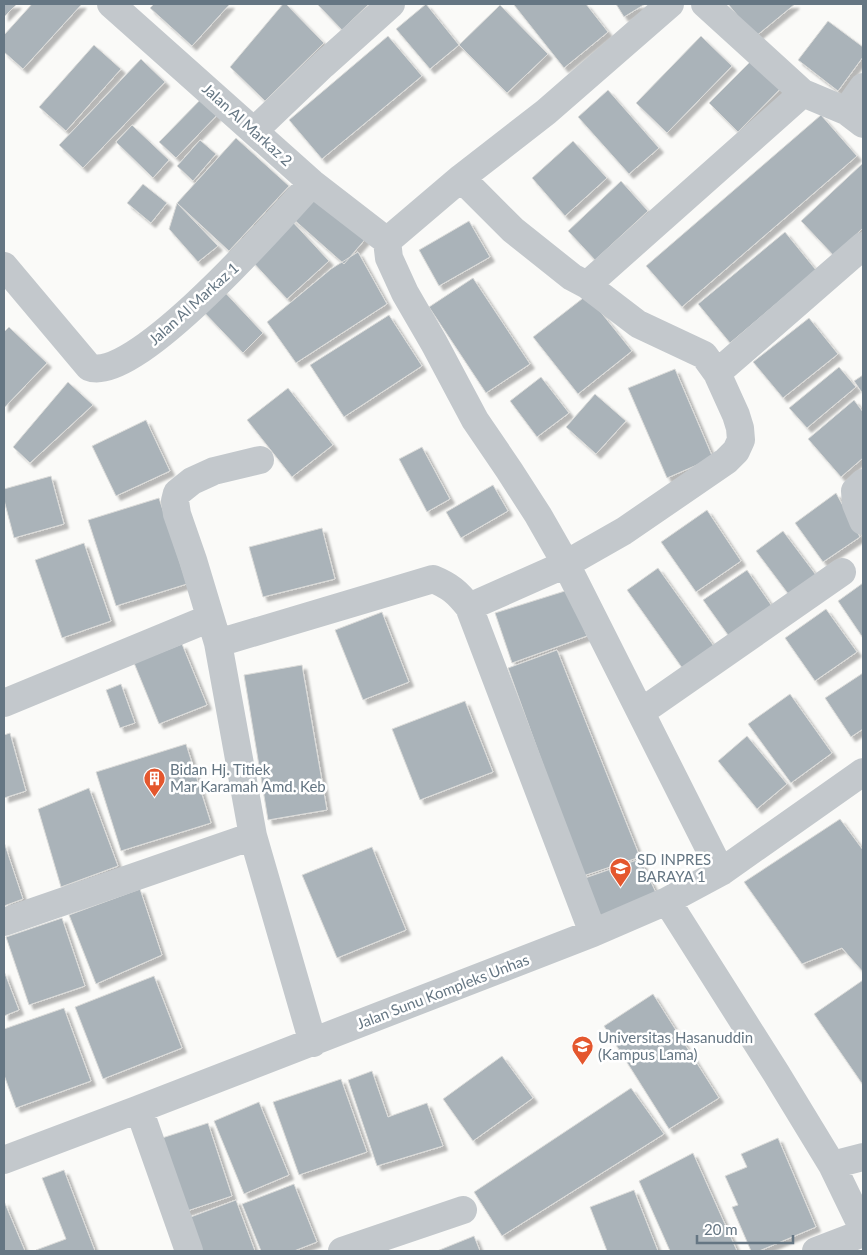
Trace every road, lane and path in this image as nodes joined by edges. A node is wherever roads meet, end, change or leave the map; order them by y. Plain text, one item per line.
1 (111, 4) edge
2 (391, 4) edge
3 (669, 4) edge
4 (705, 4) edge
5 (863, 86) edge
6 (803, 93) junction
7 (854, 118) edge
8 (254, 131) junction
9 (461, 178) junction
10 (312, 183) junction
11 (387, 241) junction
12 (863, 246) edge
13 (4, 266) edge
14 (587, 285) junction
15 (717, 373) junction
16 (260, 460) dead end
17 (863, 483) edge
18 (863, 521) edge
19 (566, 564) junction
20 (842, 572) dead end
21 (469, 607) junction
22 (214, 631) junction
23 (4, 703) edge
24 (641, 712) junction
25 (863, 772) edge
26 (252, 836) junction
27 (721, 872) junction
28 (667, 901) junction
29 (4, 922) edge
30 (593, 933) junction
31 (313, 1043) junction
32 (139, 1109) junction
33 (863, 1157) edge
34 (4, 1160) edge
35 (832, 1165) junction
36 (463, 1210) dead end
37 (863, 1231) edge
38 (189, 1251) edge
39 (342, 1251) edge
40 (816, 1251) edge

1 - 8 street, Jalan Al Markaz 2
2 - 8 street
3 - 9 street
4 - 6 street
5 - 7 street
6 - 7 street
6 - 14 street
8 - 10 street, Jalan Al Markaz 2
9 - 11 street
9 - 14 street
10 - 11 street, Jalan Al Markaz 2
10 - 13 street, Jalan Al Markaz 1
11 - 19 street
12 - 15 street
14 - 15 street
15 - 19 street
16 - 22 street
17 - 18 street
19 - 21 street
19 - 24 street
20 - 24 street
21 - 22 street
21 - 30 street
22 - 23 street
22 - 26 street
24 - 27 street
25 - 27 street, Jalan Sunu Kompleks Unhas
26 - 29 street
26 - 31 street
27 - 28 street, Jalan Sunu Kompleks Unhas
28 - 30 street, Jalan Sunu Kompleks Unhas
28 - 35 street
30 - 31 street, Jalan Sunu Kompleks Unhas
31 - 32 street, Jalan Sunu Kompleks Unhas
32 - 34 street, Jalan Sunu Kompleks Unhas
32 - 38 street
33 - 35 street
35 - 37 street
36 - 39 street
37 - 40 street

